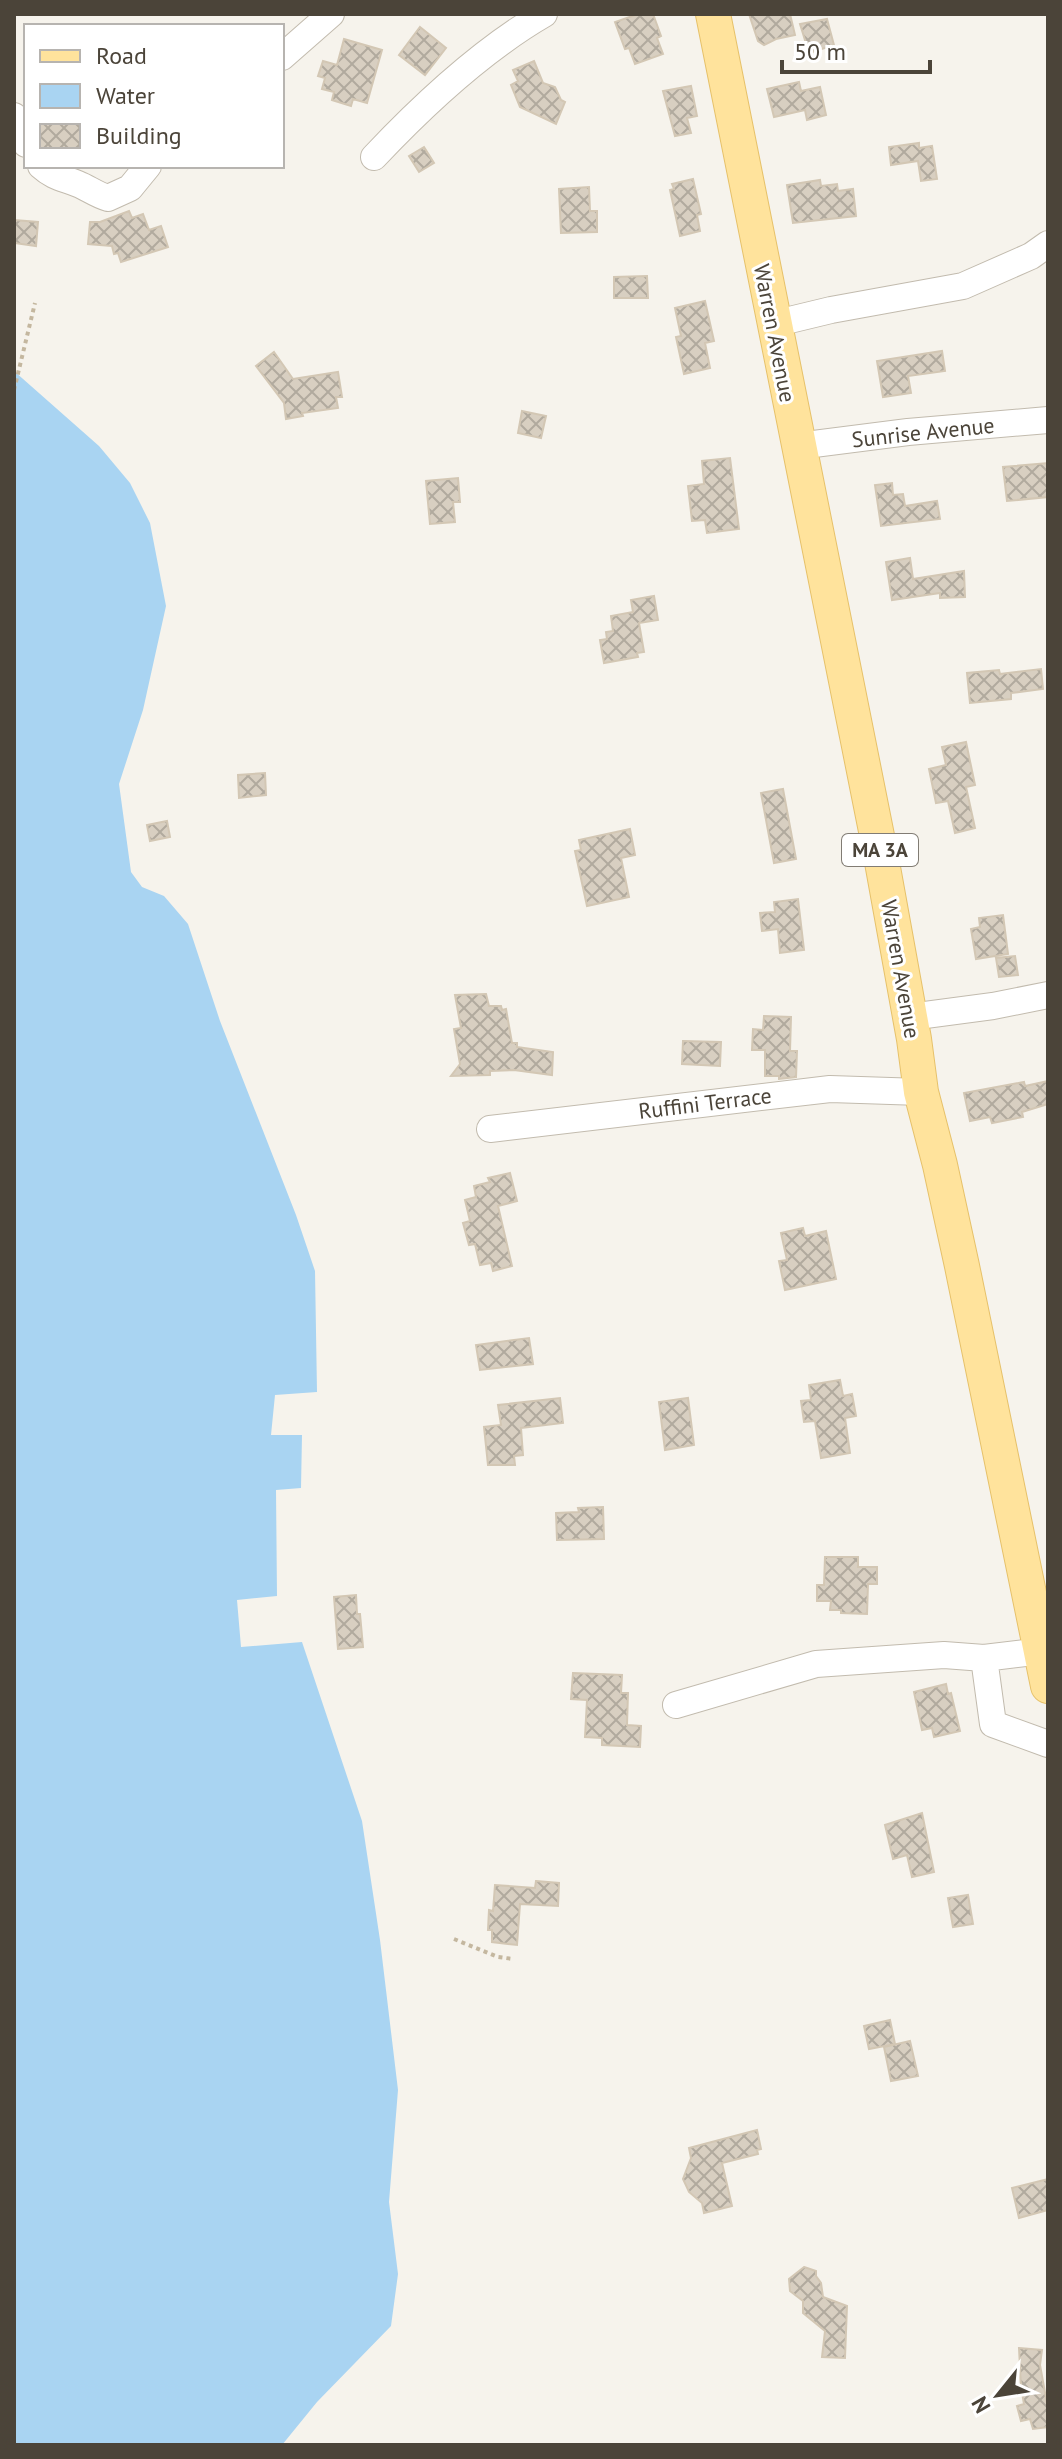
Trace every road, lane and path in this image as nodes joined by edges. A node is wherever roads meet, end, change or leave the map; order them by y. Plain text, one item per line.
1 (331, 14) edge
2 (544, 14) edge
3 (713, 14) edge
4 (284, 55) edge
5 (14, 116) edge
6 (24, 139) edge
7 (374, 157) dead end
8 (44, 168) edge
9 (146, 168) edge
10 (1048, 244) edge
11 (35, 303) dead end
12 (773, 324) junction
13 (14, 390) edge
14 (1048, 420) edge
15 (798, 446) junction
16 (1048, 995) edge
17 (910, 1017) junction
18 (921, 1092) junction
19 (490, 1129) dead end
20 (1042, 1651) junction
21 (984, 1658) junction
22 (1048, 1686) edge
23 (676, 1705) dead end
24 (1048, 1744) edge
25 (454, 1939) dead end
26 (513, 1959) dead end

1 - 4 street
2 - 7 street
3 - 12 main road, Warren Avenue / MA 3A
5 - 6 street
8 - 9 street
10 - 12 street
11 - 13 path
12 - 15 main road, Warren Avenue / MA 3A
14 - 15 street, Sunrise Avenue
15 - 17 main road, Warren Avenue / MA 3A
16 - 17 street
17 - 18 main road, Warren Avenue / MA 3A
18 - 19 street, Ruffini Terrace
18 - 20 main road, Warren Avenue / MA 3A
20 - 21 street
20 - 22 main road, Warren Avenue / MA 3A
21 - 23 street
21 - 24 street
25 - 26 path

